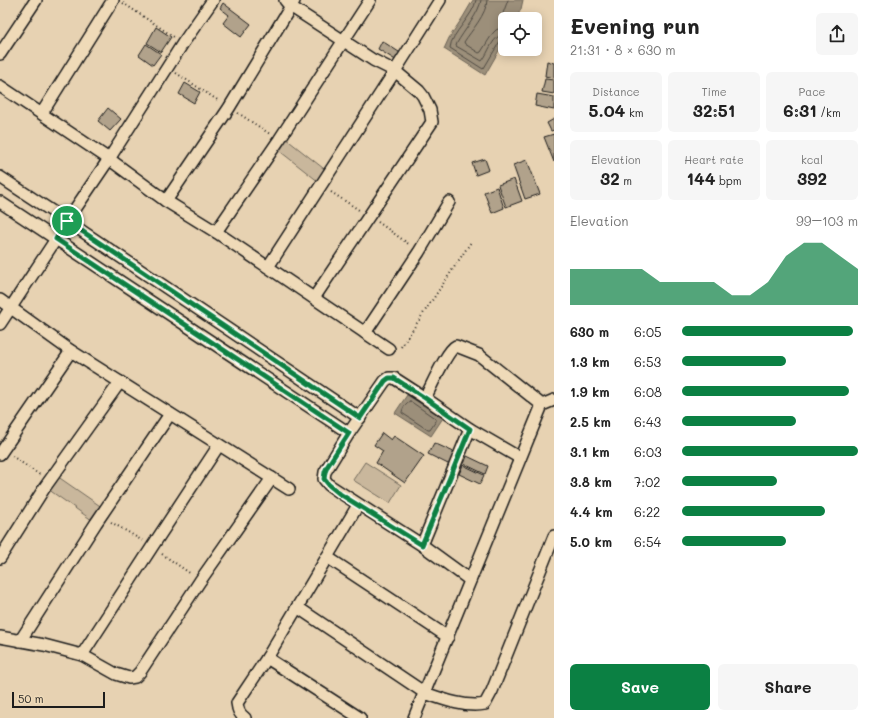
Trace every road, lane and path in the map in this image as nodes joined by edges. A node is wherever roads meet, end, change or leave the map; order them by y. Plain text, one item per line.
1 (36, 0) edge
2 (113, 0) edge
3 (118, 0) edge
4 (213, 0) edge
5 (370, 0) edge
6 (440, 0) edge
7 (290, 2) edge
8 (343, 40) junction
9 (183, 44) junction
10 (0, 54) edge
11 (395, 71) junction
12 (0, 86) edge
13 (42, 113) junction
14 (109, 159) junction
15 (0, 177) edge
16 (166, 201) junction
17 (0, 202) edge
18 (449, 202) dead end
19 (67, 221) junction
20 (216, 232) junction
21 (56, 239) junction
22 (471, 242) dead end
23 (268, 267) junction
24 (314, 298) junction
25 (0, 300) edge
26 (11, 308) junction
27 (0, 324) edge
28 (365, 333) junction
29 (394, 350) joint
30 (71, 351) junction
31 (120, 382) junction
32 (425, 398) junction
33 (554, 400) edge
34 (542, 405) junction
35 (170, 414) junction
36 (360, 418) junction
37 (470, 429) junction
38 (349, 433) junction
39 (219, 445) junction
40 (1, 452) edge
41 (520, 458) junction
42 (272, 478) junction
43 (49, 482) junction
44 (289, 489) dead end
45 (358, 505) junction
46 (102, 516) junction
47 (554, 536) edge
48 (422, 545) junction
49 (152, 547) junction
50 (327, 556) junction
51 (0, 558) edge
52 (200, 580) junction
53 (470, 580) junction
54 (297, 607) junction
55 (0, 637) edge
56 (448, 637) junction
57 (20, 641) junction
58 (82, 655) junction
59 (267, 658) junction
60 (425, 693) junction
61 (245, 718) edge
62 (360, 718) edge
63 (414, 718) edge

1 - 10 street
2 - 13 street
3 - 9 path
4 - 9 street
5 - 8 street
6 - 11 street
7 - 8 street
7 - 16 street
8 - 11 street
8 - 20 street
9 - 14 street
11 - 23 street
11 - 24 street
12 - 13 street
13 - 14 street
14 - 16 street
14 - 19 street
15 - 19 street
16 - 20 street
17 - 21 street
18 - 28 street
19 - 21 street
19 - 36 street
20 - 23 street
21 - 26 street
21 - 38 street
22 - 29 path
23 - 24 street
24 - 28 street
25 - 26 street
26 - 27 street
26 - 30 street
28 - 29 street
30 - 31 street
30 - 40 street
31 - 35 street
31 - 43 street
32 - 34 street
32 - 36 street
32 - 37 street
33 - 34 street
34 - 41 street
35 - 39 street
35 - 46 street
36 - 38 street
37 - 41 street
37 - 48 street
38 - 45 street
39 - 42 street
39 - 49 street
40 - 43 path
41 - 53 street
42 - 44 street
42 - 52 street
43 - 51 street
45 - 48 street
45 - 50 street
46 - 49 path
46 - 57 street
47 - 60 street
48 - 53 street
49 - 52 path
49 - 58 street
50 - 54 street
50 - 56 street
52 - 58 street
53 - 56 street
54 - 59 street
54 - 60 street
55 - 57 street
56 - 60 street
57 - 58 street
59 - 61 street
59 - 62 street
60 - 63 street

